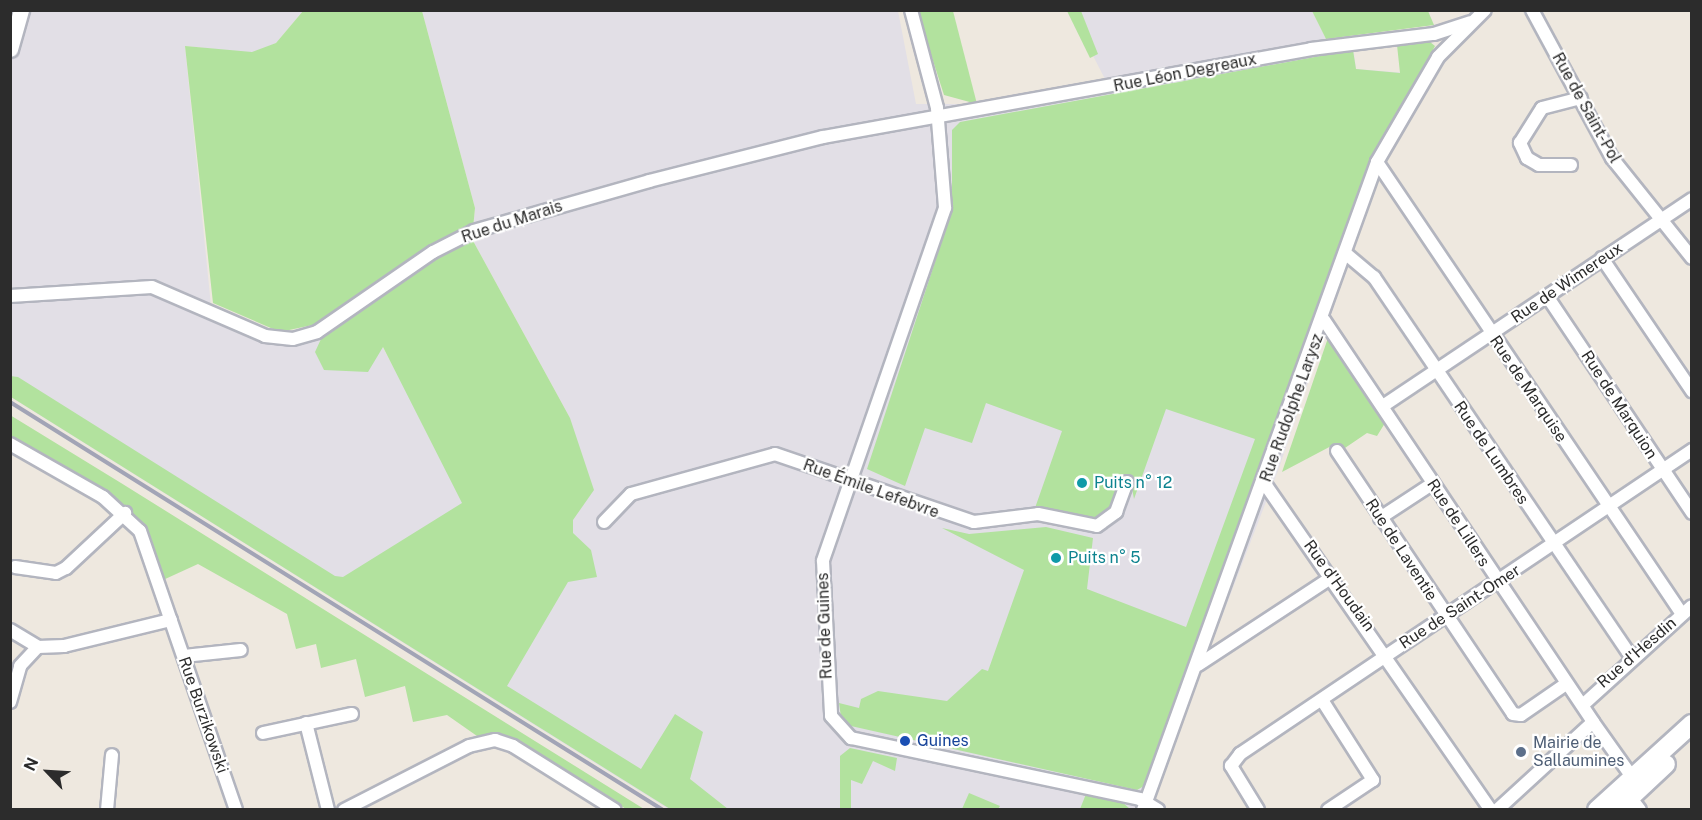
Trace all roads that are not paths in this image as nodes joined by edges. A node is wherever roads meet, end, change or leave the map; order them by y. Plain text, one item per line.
1 (21, 10) edge
2 (911, 10) edge
3 (1485, 10) edge
4 (1532, 10) edge
5 (1466, 25) junction
6 (1434, 34) junction
7 (1448, 45) junction
8 (10, 49) edge
9 (1581, 98) junction
10 (937, 118) junction
11 (1377, 162) junction
12 (1571, 165) dead end
13 (1692, 199) edge
14 (1660, 220) junction
15 (1346, 253) junction
16 (1602, 258) junction
17 (1692, 258) edge
18 (10, 296) edge
19 (1548, 296) junction
20 (1324, 320) junction
21 (1491, 334) junction
22 (1435, 370) junction
23 (1692, 391) edge
24 (1383, 406) junction
25 (10, 444) edge
26 (1337, 450) dead end
27 (1692, 450) edge
28 (1662, 471) junction
29 (850, 481) junction
30 (1128, 482) dead end
31 (1265, 484) junction
32 (1432, 484) junction
33 (1609, 507) junction
34 (125, 513) junction
35 (1692, 513) edge
36 (1380, 518) junction
37 (604, 522) dead end
38 (1554, 546) junction
39 (15, 567) dead end
40 (1332, 577) junction
41 (1497, 583) junction
42 (1687, 610) edge
43 (1446, 617) junction
44 (171, 620) junction
45 (10, 630) edge
46 (38, 647) junction
47 (241, 650) dead end
48 (1388, 654) junction
49 (184, 656) junction
50 (1632, 658) junction
51 (1198, 665) junction
52 (1566, 684) junction
53 (1322, 700) junction
54 (10, 702) edge
55 (1585, 703) junction
56 (352, 714) dead end
57 (1593, 722) junction
58 (306, 723) junction
59 (1692, 724) edge
60 (263, 733) dead end
61 (1692, 741) edge
62 (112, 754) dead end
63 (1632, 796) edge
64 (1144, 805) edge
65 (108, 810) edge
66 (236, 810) edge
67 (327, 810) edge
68 (344, 810) edge
69 (615, 810) edge
70 (1158, 810) edge
71 (1258, 810) edge
72 (1328, 810) edge
73 (1491, 810) edge
74 (1497, 810) edge
75 (1597, 810) edge

1 - 8 street
2 - 10 street, Rue de Guines
3 - 5 street, Rue Léon Degreaux
4 - 9 street, Rue de Saint-Pol
5 - 6 street, Rue Léon Degreaux
5 - 7 street, Rue Rudolphe Larysz
6 - 7 street
6 - 10 street, Rue Léon Degreaux
7 - 11 street, Rue Rudolphe Larysz
9 - 12 street
9 - 14 street, Rue de Saint-Pol
10 - 18 street, Rue du Marais
10 - 29 street, Rue de Guines
11 - 15 street, Rue Rudolphe Larysz
11 - 21 street, Rue de Marquise
13 - 14 street, Rue de Wimereux
14 - 16 street, Rue de Wimereux
14 - 17 street, Rue de Saint-Pol
15 - 20 street, Rue Rudolphe Larysz
15 - 22 street, Rue de Lumbres
16 - 19 street, Rue de Wimereux
16 - 23 street
19 - 21 street, Rue de Wimereux
19 - 28 street, Rue de Marquion
20 - 24 street, Rue de Lillers
20 - 31 street, Rue Rudolphe Larysz
21 - 22 street, Rue de Wimereux
21 - 33 street, Rue de Marquise
22 - 24 street, Rue de Wimereux
22 - 38 street, Rue de Lumbres
24 - 32 street, Rue de Lillers
25 - 34 street
26 - 36 street, Rue de Laventie
27 - 28 street, Rue de Saint-Omer
28 - 33 street, Rue de Saint-Omer
28 - 35 street, Rue de Marquion
29 - 30 street, Rue Émile Lefebvre
29 - 37 street, Rue Émile Lefebvre
29 - 64 street, Rue de Guines
31 - 40 street, Rue d'Houdain
31 - 51 street, Rue Rudolphe Larysz
32 - 36 street
32 - 41 street, Rue de Lillers
33 - 38 street, Rue de Saint-Omer
33 - 42 street, Rue de Marquise
34 - 39 street
34 - 44 street, Rue Burzikowski
36 - 43 street, Rue de Laventie
38 - 41 street, Rue de Saint-Omer
38 - 50 street, Rue de Lumbres
40 - 48 street, Rue d'Houdain
40 - 51 street
41 - 43 street, Rue de Saint-Omer
41 - 52 street, Rue de Lillers
42 - 50 street, Rue d'Hesdin
43 - 48 street, Rue de Saint-Omer
43 - 52 street, Rue de Laventie
44 - 46 street
44 - 49 street, Rue Burzikowski
45 - 46 street
46 - 54 street
47 - 49 street
48 - 53 street, Rue de Saint-Omer
48 - 73 street, Rue d'Houdain
49 - 66 street, Rue Burzikowski
50 - 55 street, Rue d'Hesdin
51 - 64 street, Rue Rudolphe Larysz
52 - 55 street, Rue de Lillers
53 - 71 street, Rue de Saint-Omer
53 - 72 street
55 - 57 street, Rue de Lillers
56 - 58 street
57 - 63 street, Rue de Lillers
57 - 74 street
58 - 60 street
58 - 67 street
59 - 63 main road
61 - 63 main road
62 - 65 street
63 - 75 main road
64 - 70 street
68 - 69 street

